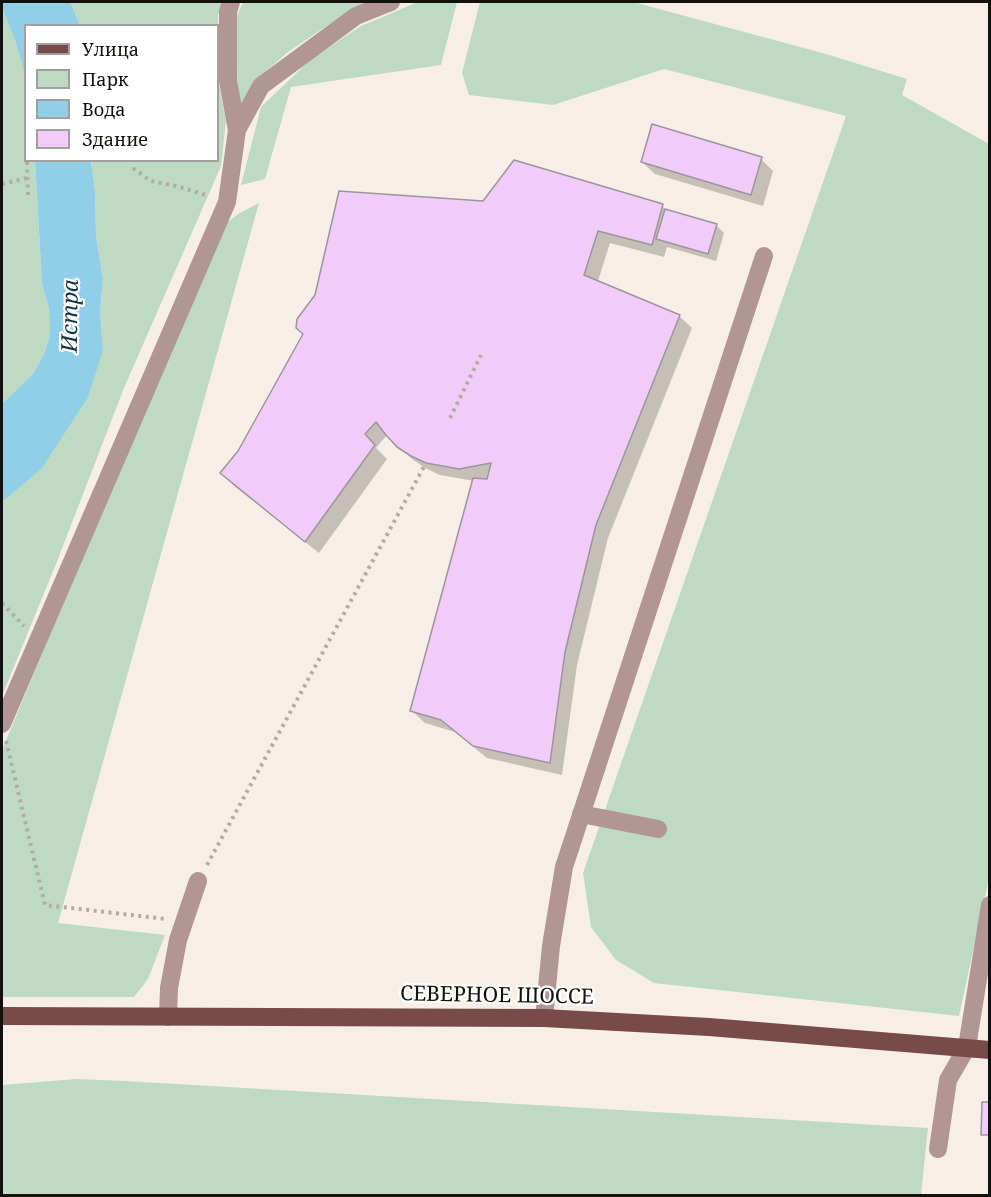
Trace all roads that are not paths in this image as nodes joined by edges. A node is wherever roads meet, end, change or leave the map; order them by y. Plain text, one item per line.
1 (231, 2) edge
2 (392, 2) edge
3 (237, 130) junction
4 (764, 256) dead end
5 (3, 730) edge
6 (581, 814) junction
7 (658, 829) dead end
8 (198, 881) road end
9 (990, 904) edge
10 (2, 1016) edge
11 (168, 1017) junction
12 (544, 1018) junction
13 (967, 1047) junction
14 (990, 1050) edge
15 (938, 1149) dead end

1 - 3 street
2 - 3 street
3 - 5 street
4 - 6 street
6 - 7 street
6 - 12 street
8 - 11 street
9 - 13 street
10 - 11 main road, СЕВЕРНОЕ ШОССЕ
11 - 12 main road, СЕВЕРНОЕ ШОССЕ
12 - 13 main road, СЕВЕРНОЕ ШОССЕ
13 - 14 main road, СЕВЕРНОЕ ШОССЕ
13 - 15 street

